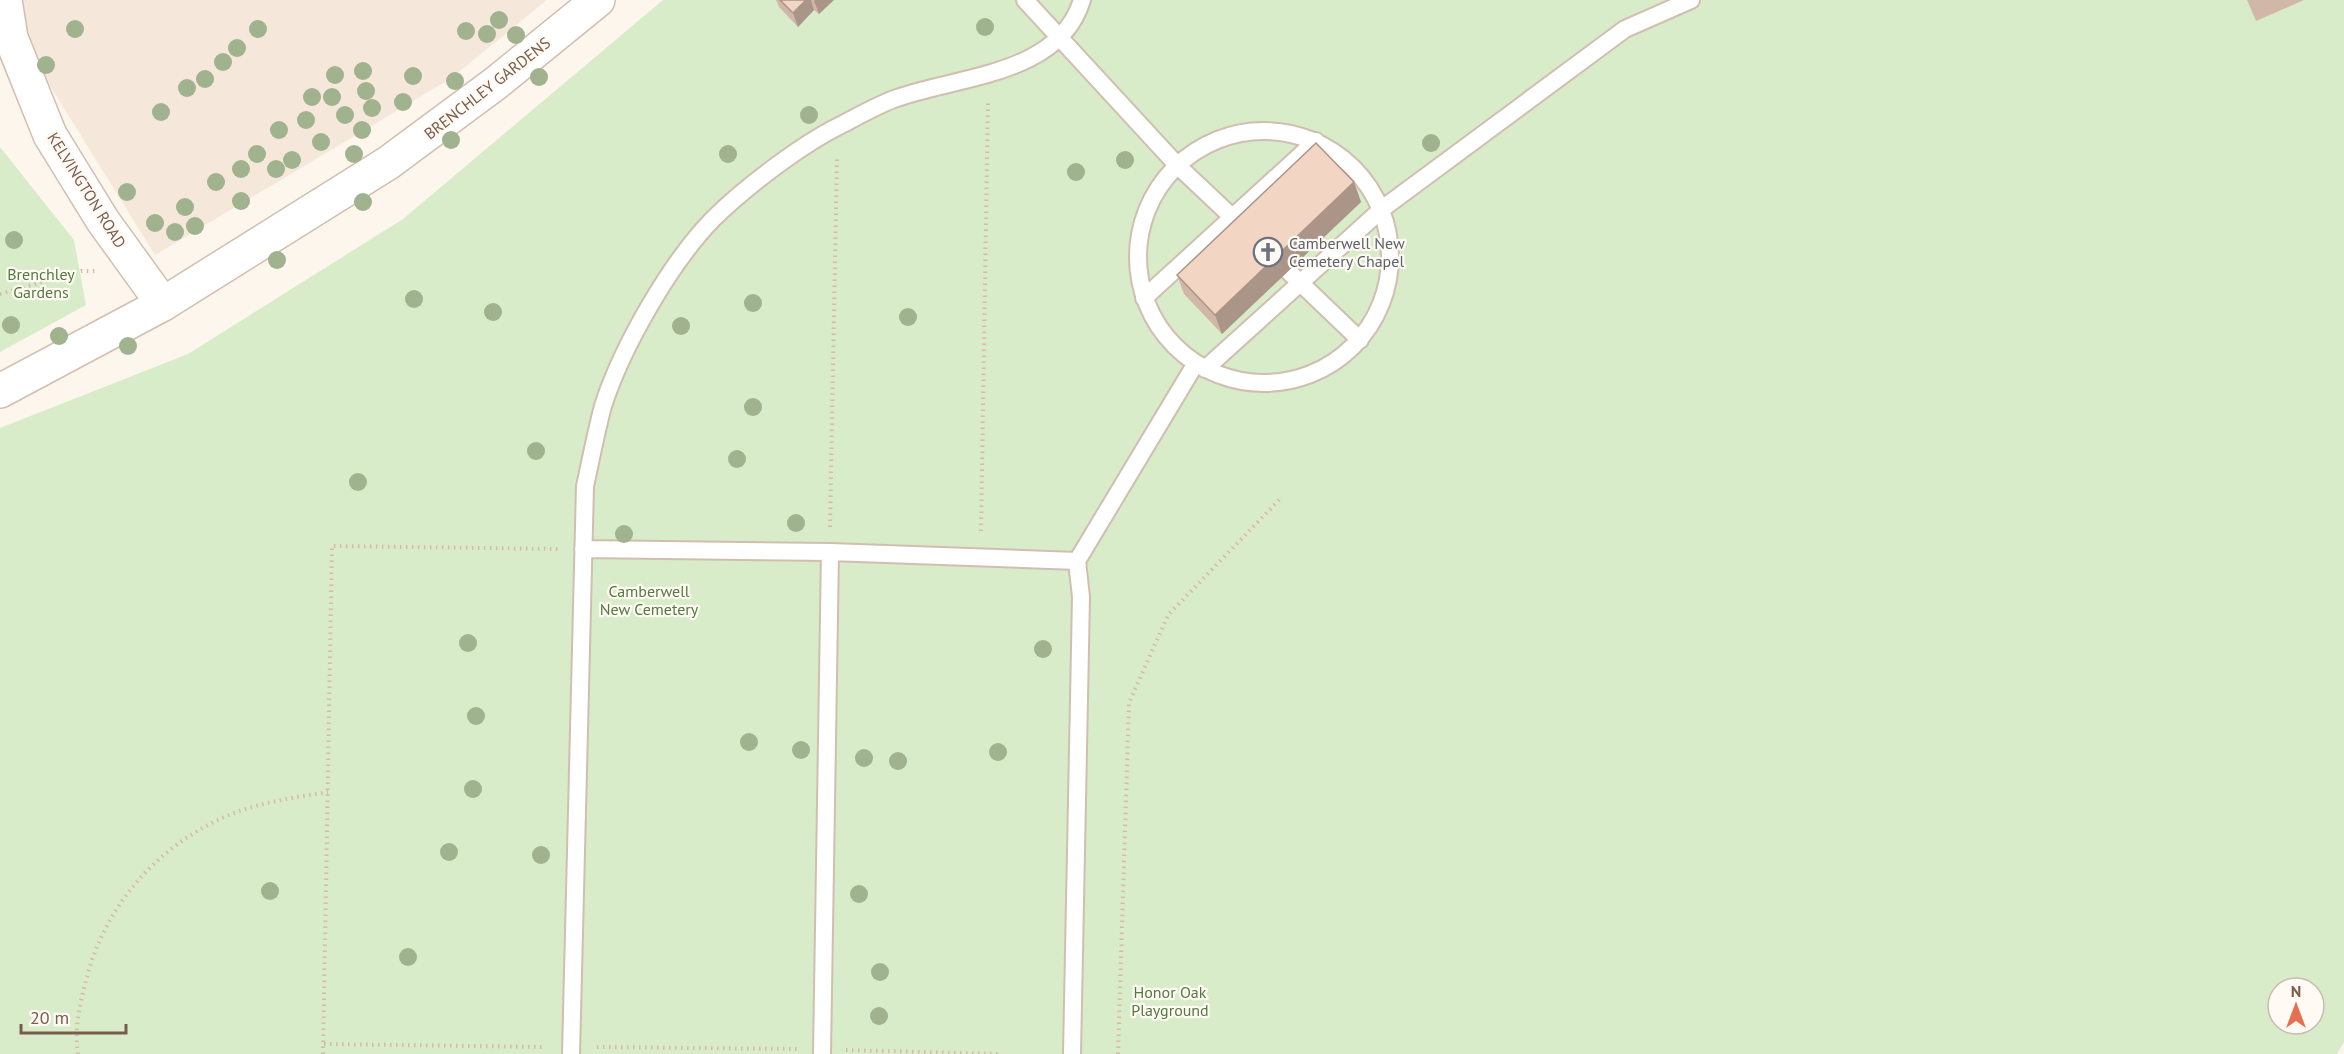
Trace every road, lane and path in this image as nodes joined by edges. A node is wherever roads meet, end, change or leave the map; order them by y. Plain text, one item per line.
1 (5, 0) edge
2 (598, 0) edge
3 (1025, 0) edge
4 (1082, 0) edge
5 (1691, 0) edge
6 (1061, 38) junction
7 (988, 73) junction
8 (837, 126) junction
9 (1316, 141) junction
10 (1177, 165) junction
11 (1382, 209) junction
12 (1233, 218) junction
13 (1248, 232) edge
14 (139, 270) junction
15 (1288, 271) edge
16 (1300, 283) junction
17 (0, 294) edge
18 (1144, 298) junction
19 (163, 304) junction
20 (1360, 340) junction
21 (1201, 366) junction
22 (0, 391) edge
23 (1281, 498) dead end
24 (583, 549) junction
25 (830, 552) junction
26 (981, 558) junction
27 (1077, 561) junction
28 (328, 792) junction
29 (324, 1044) junction
30 (572, 1051) edge
31 (822, 1052) edge
32 (78, 1054) edge
33 (323, 1054) edge
34 (998, 1054) edge
35 (1072, 1054) edge
36 (1118, 1054) edge

1 - 14 street, KELVINGTON ROAD
2 - 19 street, BRENCHLEY GARDENS
3 - 6 lane
4 - 6 lane
5 - 11 lane
6 - 7 lane
6 - 10 lane
7 - 8 lane
7 - 26 path
8 - 24 lane
8 - 25 path
9 - 10 lane
9 - 11 lane
9 - 12 lane
10 - 12 lane
10 - 18 lane
11 - 16 lane
11 - 20 lane
12 - 13 lane
12 - 18 lane
14 - 17 path
14 - 19 street, KELVINGTON ROAD
15 - 16 lane
16 - 20 lane
16 - 21 lane
18 - 21 lane
19 - 22 street, BRENCHLEY GARDENS
20 - 21 lane
21 - 27 lane
23 - 36 path
24 - 25 lane
24 - 28 path
24 - 30 lane
25 - 26 lane
25 - 31 lane
26 - 27 lane
27 - 35 lane
28 - 29 path
28 - 32 path
29 - 30 path
29 - 33 path
30 - 31 path
31 - 34 path

